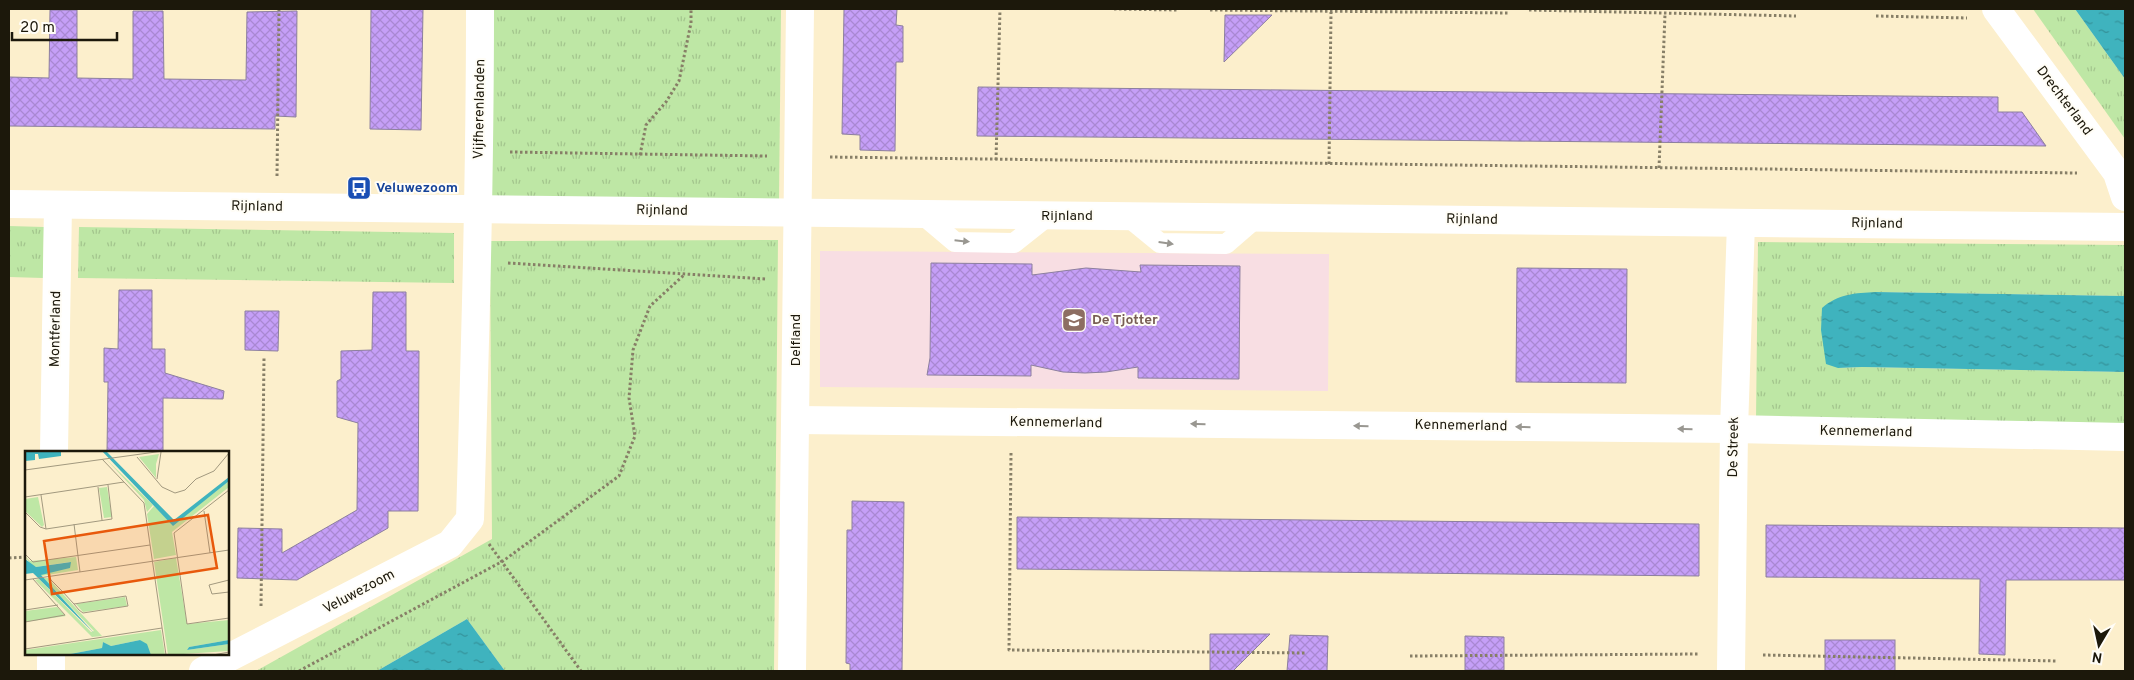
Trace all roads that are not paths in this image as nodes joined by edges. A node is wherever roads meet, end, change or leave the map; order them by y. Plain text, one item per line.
1 (480, 9) edge
2 (800, 9) edge
3 (1999, 14) edge
4 (2121, 185) edge
5 (9, 204) edge
6 (58, 205) junction
7 (477, 209) junction
8 (798, 212) junction
9 (1742, 223) junction
10 (2125, 227) edge
11 (796, 420) junction
12 (1734, 429) junction
13 (2125, 437) edge
14 (54, 451) edge
15 (52, 655) edge
16 (51, 671) edge
17 (203, 671) edge
18 (792, 671) edge
19 (1731, 671) edge

1 - 7 street, Vijfherenlanden
2 - 8 street, Delfland
3 - 4 street, Drechterland
5 - 6 street, Rijnland
6 - 7 street, Rijnland
6 - 14 street, Montferland
7 - 8 street, Rijnland
7 - 17 street, Veluwezoom
8 - 9 street, Rijnland
8 - 11 street, Delfland
9 - 10 street, Rijnland
9 - 12 street, De Streek
12 -> 11 street, Kennemerland
11 - 18 street, Delfland
12 - 13 street, Kennemerland
12 - 19 street, De Streek
15 - 16 street

